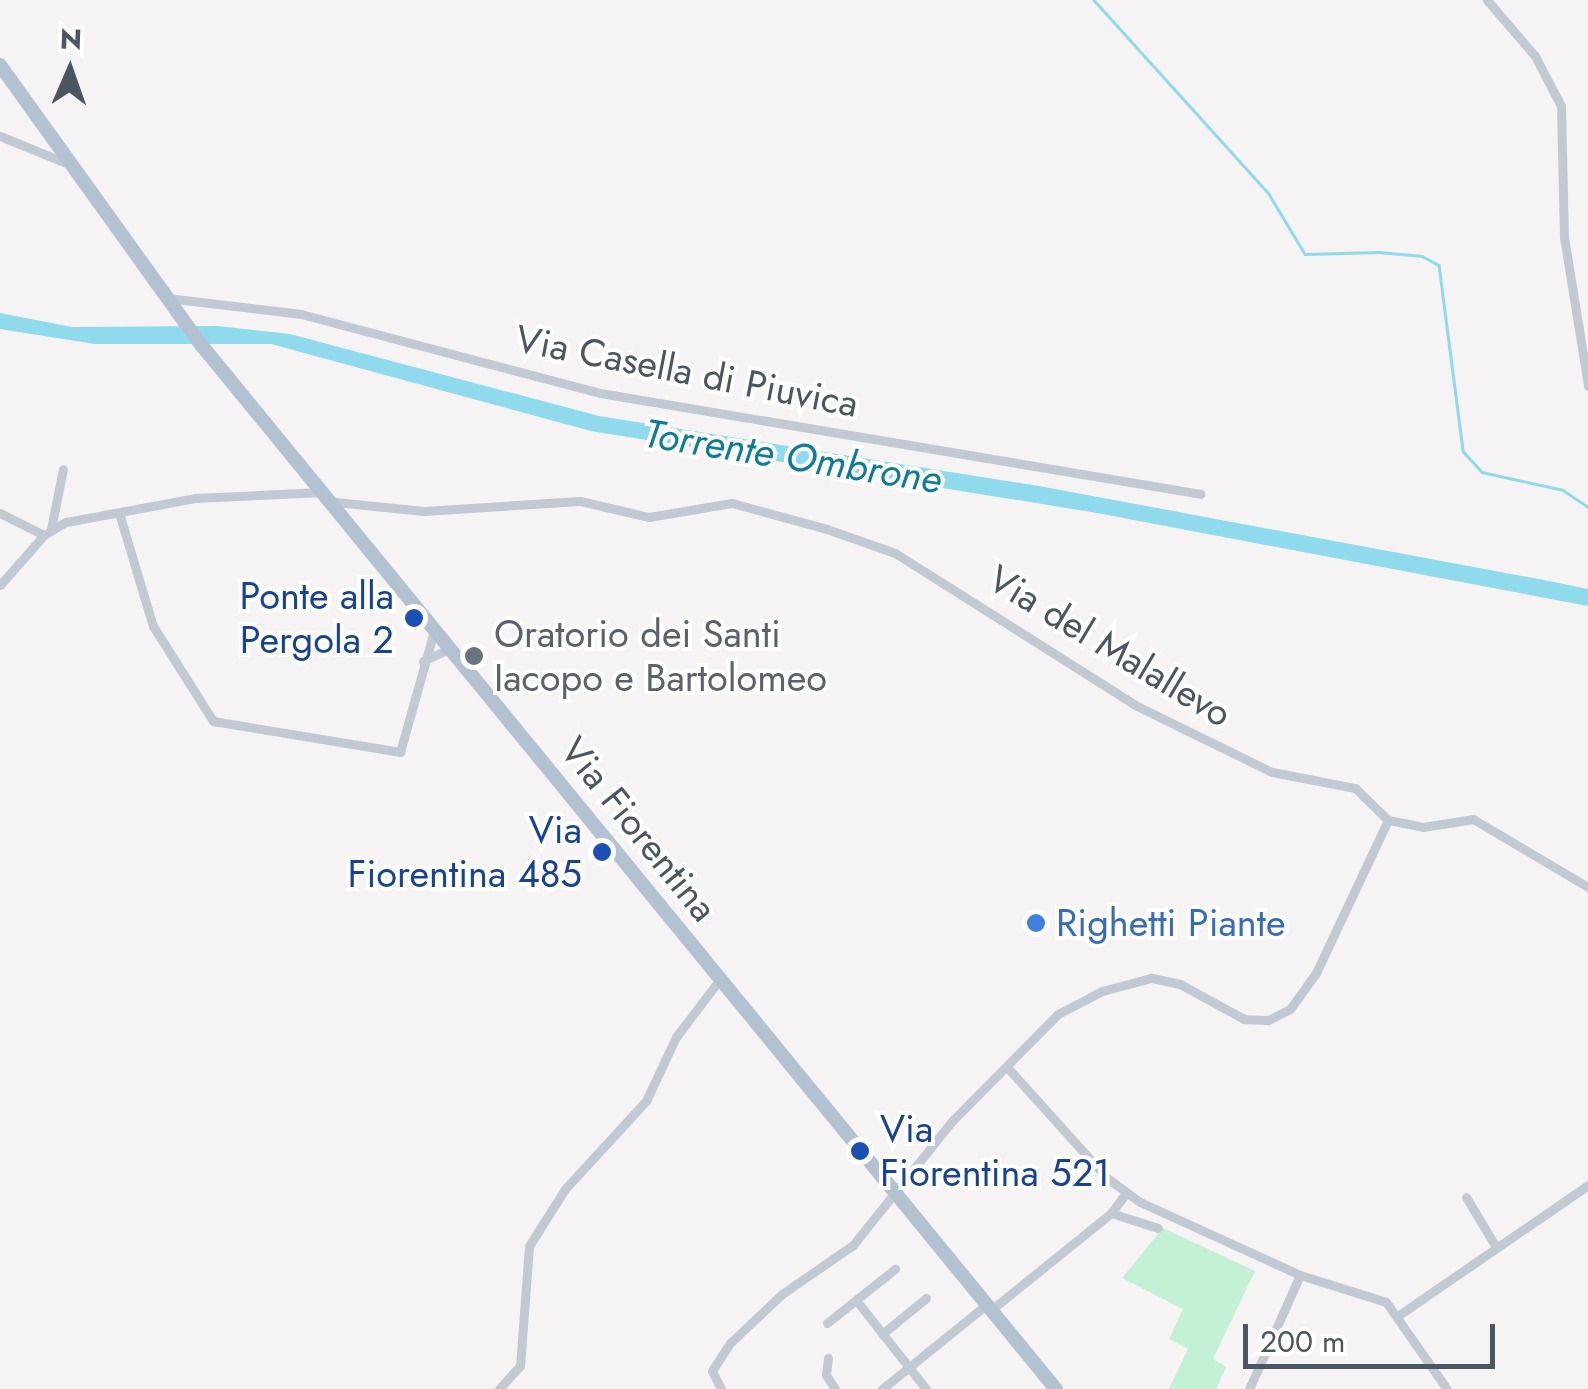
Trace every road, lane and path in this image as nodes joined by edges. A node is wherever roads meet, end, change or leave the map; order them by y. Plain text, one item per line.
1 (1488, 0) edge
2 (0, 64) edge
3 (0, 136) edge
4 (72, 166) junction
5 (167, 301) junction
6 (1588, 386) edge
7 (62, 470) dead end
8 (1202, 494) dead end
9 (330, 496) junction
10 (0, 513) edge
11 (119, 513) junction
12 (47, 532) junction
13 (0, 584) edge
14 (434, 632) junction
15 (449, 650) junction
16 (424, 661) junction
17 (1388, 820) junction
18 (1588, 887) edge
19 (720, 979) junction
20 (1007, 1067) junction
21 (1588, 1185) edge
22 (894, 1192) junction
23 (1126, 1193) junction
24 (1466, 1197) dead end
25 (1111, 1213) junction
26 (1158, 1228) dead end
27 (1496, 1247) junction
28 (895, 1268) dead end
29 (1300, 1275) junction
30 (926, 1298) dead end
31 (856, 1300) junction
32 (988, 1308) junction
33 (1398, 1315) junction
34 (827, 1323) dead end
35 (882, 1334) junction
36 (828, 1358) dead end
37 (909, 1367) junction
38 (500, 1389) edge
39 (722, 1389) edge
40 (834, 1389) edge
41 (882, 1389) edge
42 (926, 1389) edge
43 (1056, 1389) edge
44 (1249, 1389) edge
45 (1447, 1389) edge

1 - 6 street
2 - 4 main road, Via Fiorentina
3 - 4 street
4 - 5 main road, Via Fiorentina
5 - 8 street, Via Casella di Piuvica
5 - 9 main road, Via Fiorentina
7 - 12 street
9 - 11 street, Via del Malallevo
9 - 14 main road, Via Fiorentina
9 - 17 street, Via del Malallevo
10 - 12 street
11 - 12 street, Via del Malallevo
11 - 16 street
12 - 13 street
14 - 15 main road, Via Fiorentina
14 - 16 street
15 - 16 street
15 - 19 main road, Via Fiorentina
17 - 18 street
17 - 20 street
19 - 22 main road, Via Fiorentina
19 - 38 street
20 - 22 street
20 - 23 street
21 - 27 street
22 - 32 main road, Via Fiorentina
22 - 39 street
23 - 25 street
23 - 29 street
24 - 27 street
25 - 26 street
25 - 32 street
27 - 33 street
28 - 31 street
29 - 33 street
29 - 44 street
30 - 35 street
31 - 34 street
31 - 35 street
32 - 37 street
32 - 43 main road, Via Fiorentina
33 - 45 street
35 - 37 street
36 - 40 street
37 - 41 street
37 - 42 street

